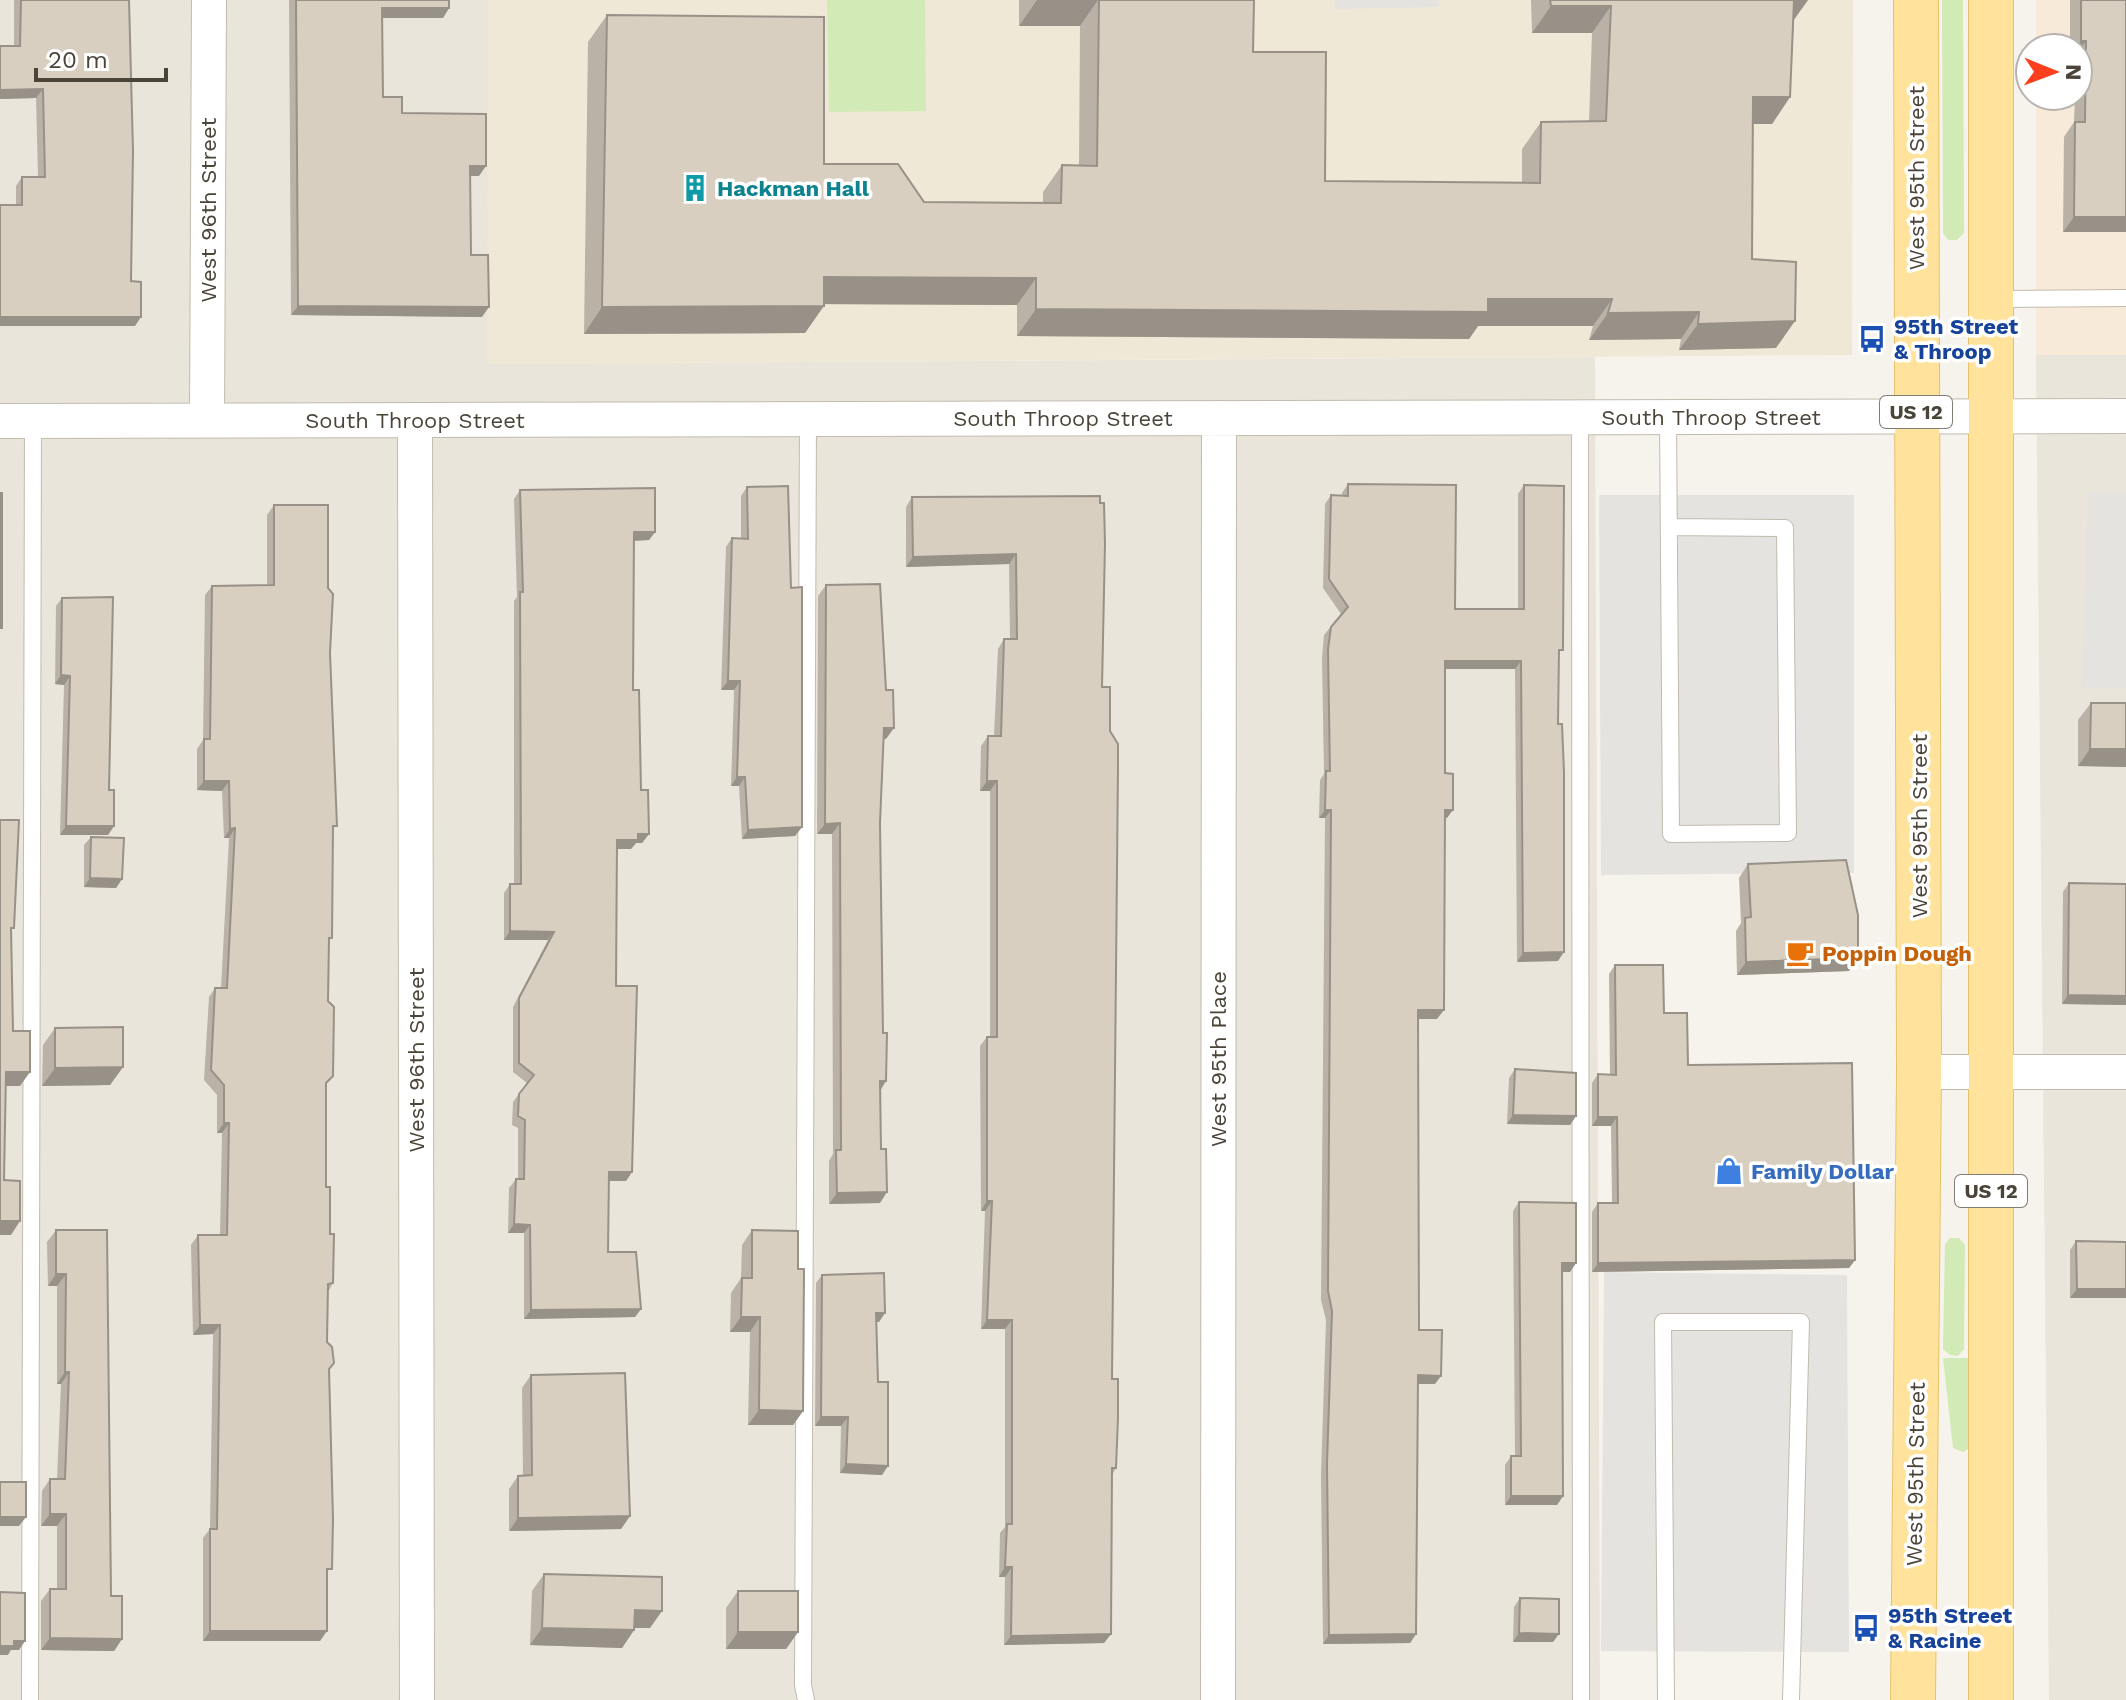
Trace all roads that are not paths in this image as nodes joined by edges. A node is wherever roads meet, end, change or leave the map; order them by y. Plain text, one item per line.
1 (209, 0) edge
2 (1916, 0) edge
3 (1991, 0) edge
4 (2126, 298) edge
5 (1992, 299) junction
6 (1992, 416) junction
7 (2126, 416) edge
8 (1580, 417) junction
9 (1668, 417) junction
10 (1916, 417) junction
11 (1219, 418) junction
12 (808, 419) junction
13 (207, 420) junction
14 (415, 420) junction
15 (16, 421) edge
16 (1669, 527) junction
17 (1919, 1072) junction
18 (1992, 1072) junction
19 (2126, 1072) edge
20 (30, 1700) edge
21 (417, 1700) edge
22 (806, 1700) edge
23 (1218, 1700) edge
24 (1581, 1700) edge
25 (1666, 1700) edge
26 (1791, 1700) edge
27 (1913, 1700) edge
28 (1991, 1700) edge

1 - 13 street, West 96th Street
2 - 10 main road, West 95th Street / US 12
3 - 5 main road, US 12
4 - 5 lane
5 - 6 main road, US 12
6 - 7 street, South Throop Street
6 - 10 street, South Throop Street
6 - 18 main road, US 12
8 - 9 street, South Throop Street
8 - 11 street, South Throop Street
8 - 24 lane
9 - 10 street, South Throop Street
9 - 16 lane
10 - 17 main road, West 95th Street / US 12
11 - 12 street, South Throop Street
11 - 23 street, West 95th Place
12 - 14 street, South Throop Street
12 - 22 lane
13 - 14 street, South Throop Street
13 - 15 street, South Throop Street
14 - 21 street, West 96th Street
15 - 20 lane
16 - 16 lane
17 - 18 street
17 - 27 main road, West 95th Street / US 12
18 - 19 street
18 - 28 main road, US 12
25 - 26 lane

